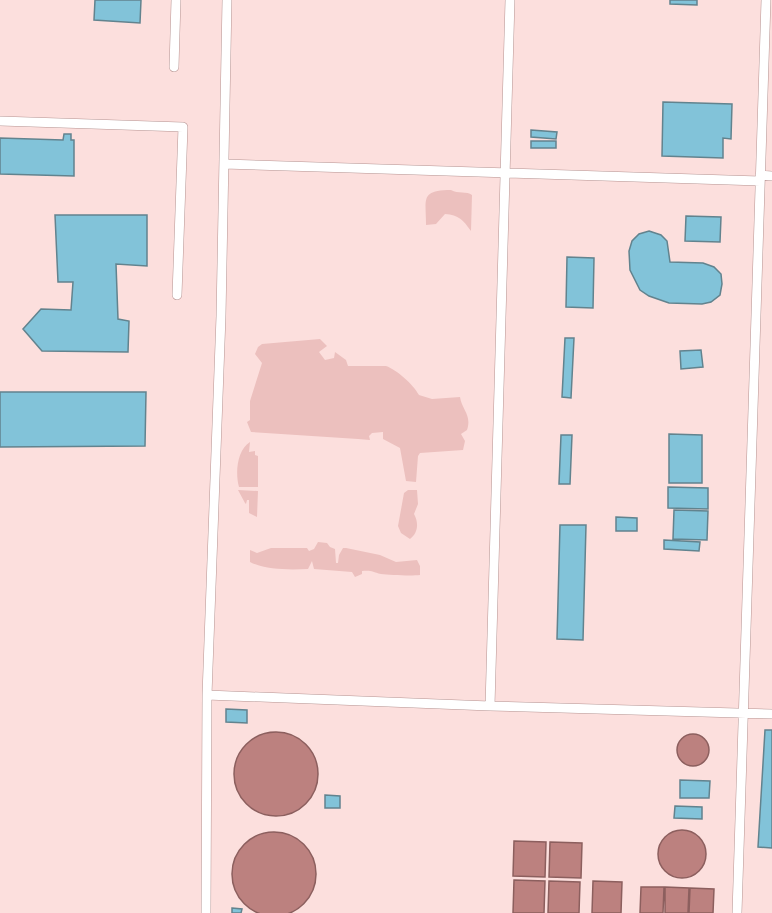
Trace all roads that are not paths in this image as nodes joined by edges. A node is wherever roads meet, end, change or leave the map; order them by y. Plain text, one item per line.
1 (176, 0) edge
2 (227, 0) edge
3 (510, 0) edge
4 (766, 0) edge
5 (174, 67) dead end
6 (0, 121) edge
7 (224, 164) junction
8 (505, 172) junction
9 (772, 176) edge
10 (760, 178) junction
11 (177, 295) dead end
12 (207, 695) junction
13 (490, 706) junction
14 (742, 713) junction
15 (772, 714) edge
16 (206, 913) edge
17 (737, 913) edge

1 - 5 lane
2 - 7 lane
3 - 8 lane
4 - 10 lane
6 - 11 lane
7 - 8 lane
7 - 12 lane
8 - 10 lane
8 - 13 lane
9 - 10 lane
10 - 14 lane
12 - 13 lane
12 - 16 lane
13 - 14 lane
14 - 15 lane
14 - 17 lane

